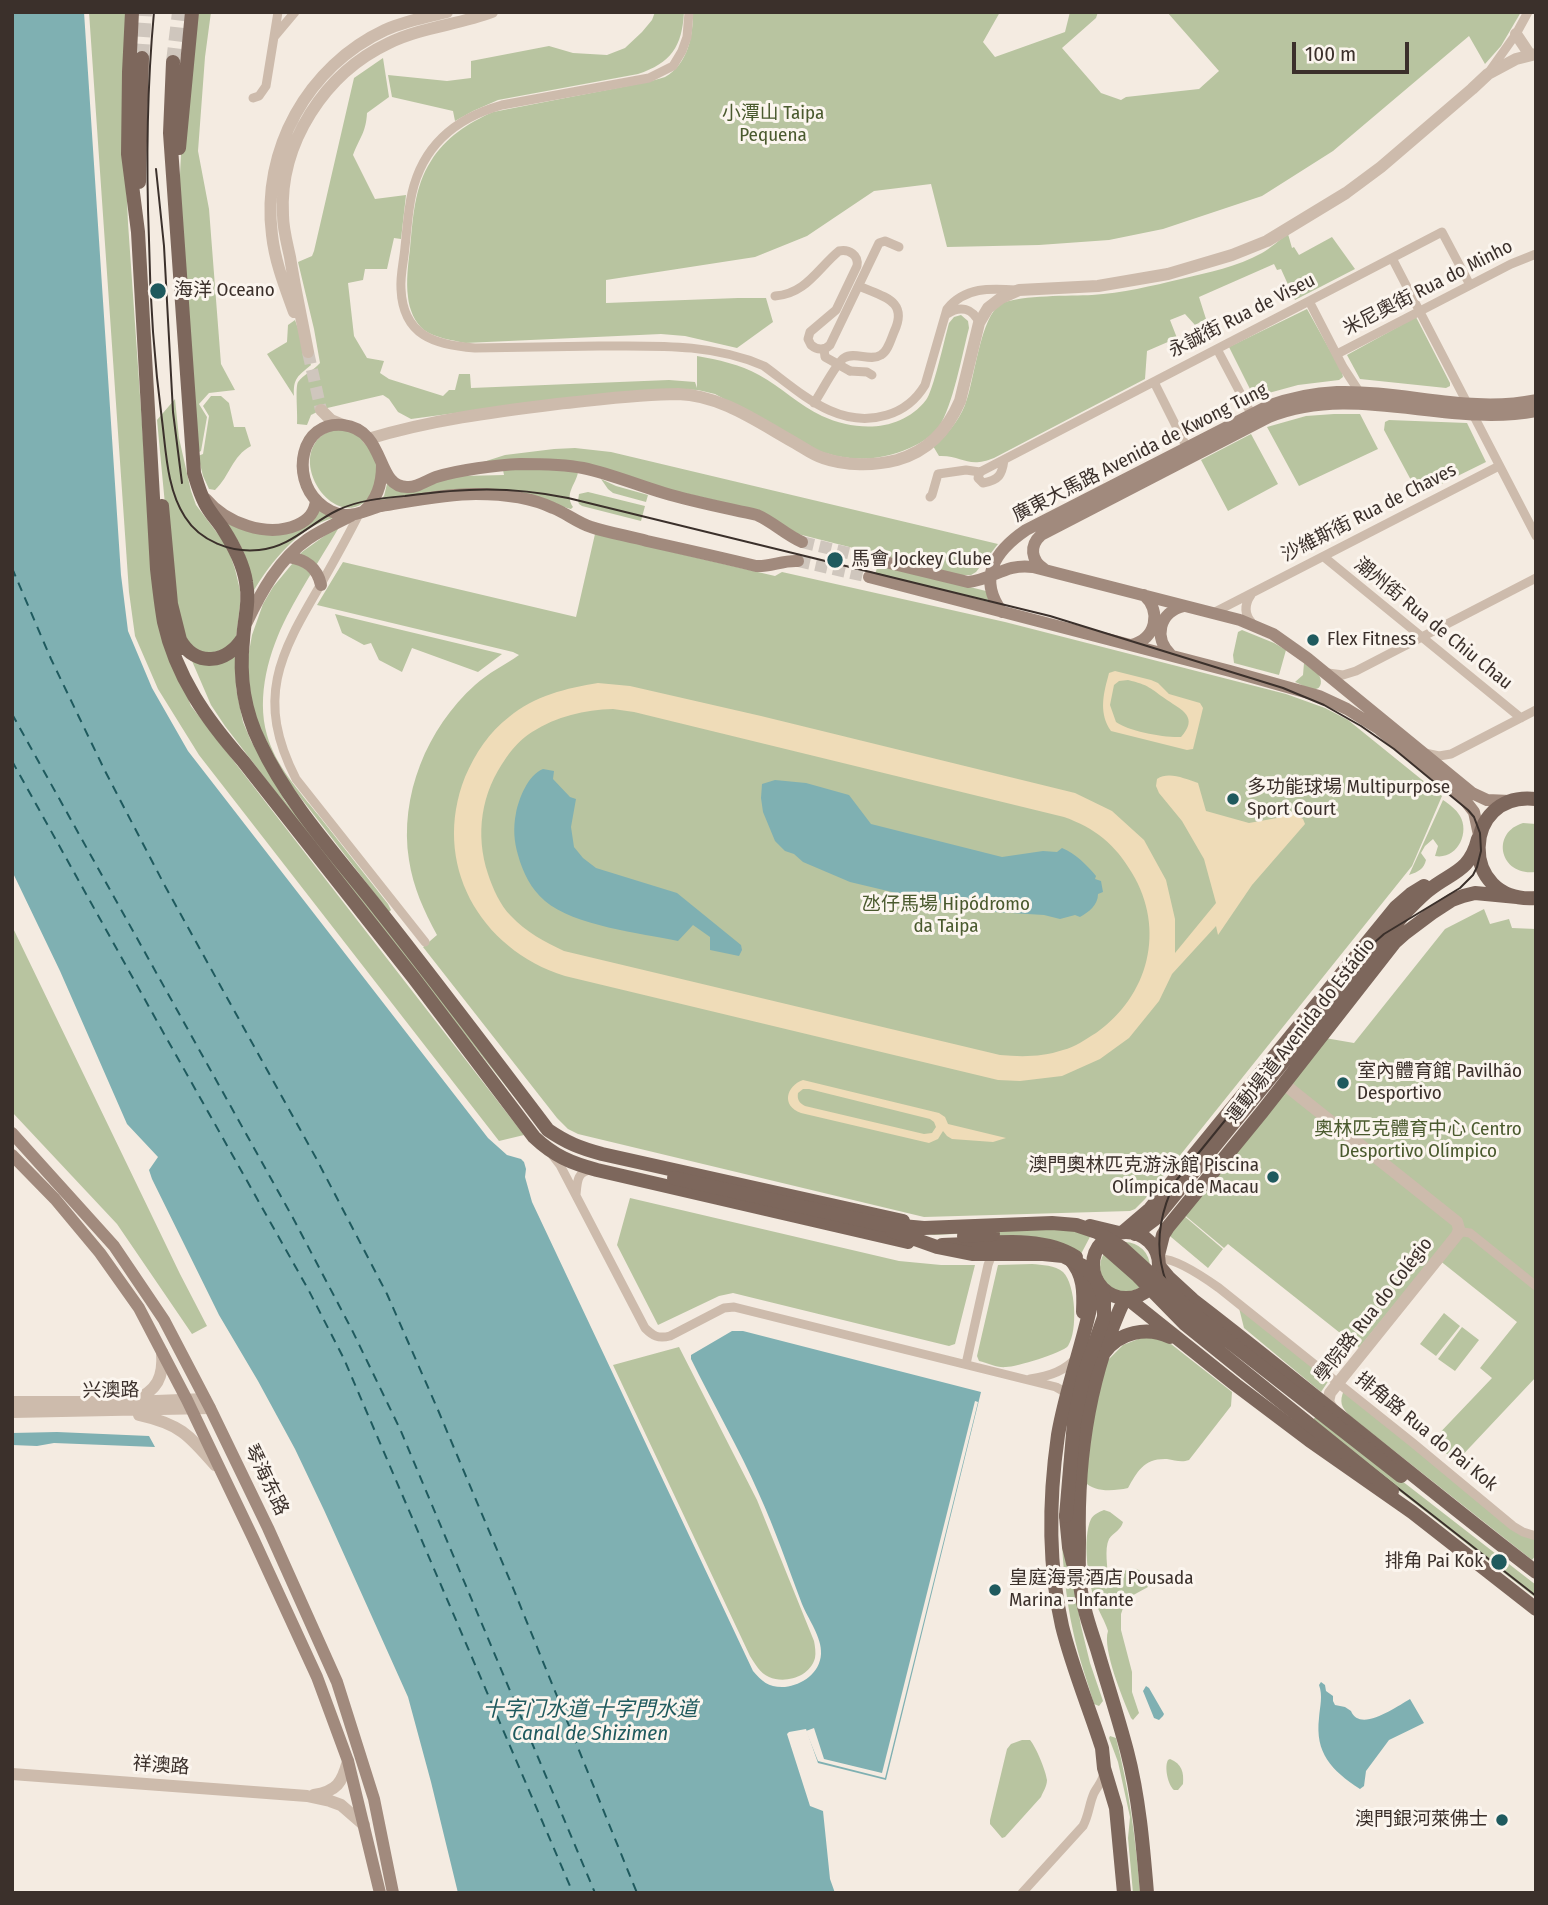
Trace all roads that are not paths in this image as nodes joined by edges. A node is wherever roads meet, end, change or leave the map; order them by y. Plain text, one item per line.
1 (132, 12) edge
2 (192, 12) edge
3 (278, 12) edge
4 (295, 12) edge
5 (447, 12) edge
6 (492, 12) edge
7 (689, 12) edge
8 (1528, 12) edge
9 (1516, 34) junction
10 (272, 38) junction
11 (1533, 55) edge
12 (142, 58) tunnel mouth
13 (173, 62) tunnel mouth
14 (1488, 74) junction
15 (253, 98) dead end
16 (176, 230) junction
17 (138, 232) junction
18 (899, 247) dead end
19 (1536, 254) edge
20 (1392, 258) junction
21 (1470, 285) junction
22 (859, 286) junction
23 (979, 290) junction
24 (1018, 290) junction
25 (968, 293) junction
26 (775, 296) dead end
27 (997, 300) junction
28 (1309, 301) junction
29 (969, 310) junction
30 (1419, 311) junction
31 (944, 318) junction
32 (978, 323) junction
33 (824, 349) junction
34 (1217, 349) junction
35 (1337, 354) junction
36 (147, 372) junction
37 (873, 375) dead end
38 (1154, 382) junction
39 (1360, 393) junction
40 (1536, 400) edge
41 (814, 403) junction
42 (1470, 410) junction
43 (1536, 411) edge
44 (1254, 419) junction
45 (369, 439) junction
46 (1189, 452) junction
47 (382, 465) junction
48 (1499, 466) junction
49 (194, 473) junction
50 (930, 497) dead end
51 (316, 500) junction
52 (359, 513) junction
53 (1536, 536) edge
54 (802, 542) tunnel mouth
55 (289, 557) junction
56 (1324, 557) junction
57 (873, 559) tunnel mouth
58 (798, 561) tunnel mouth
59 (1047, 570) junction
60 (991, 575) junction
61 (869, 577) tunnel mouth
62 (1536, 578) edge
63 (321, 585) junction
64 (1255, 592) junction
65 (1143, 595) junction
66 (1184, 606) junction
67 (1003, 612) junction
68 (1213, 613) junction
69 (1257, 627) junction
70 (244, 631) junction
71 (178, 636) junction
72 (1422, 637) junction
73 (1130, 645) junction
74 (1172, 656) junction
75 (1356, 671) junction
76 (1324, 672) junction
77 (1319, 696) junction
78 (1355, 697) junction
79 (1536, 710) edge
80 (1521, 718) junction
81 (1418, 749) junction
82 (1458, 750) junction
83 (243, 761) junction
84 (1455, 779) junction
85 (1536, 799) edge
86 (1513, 800) junction
87 (1479, 837) junction
88 (1517, 897) junction
89 (1536, 898) edge
90 (393, 902) junction
91 (425, 942) dead end
92 (413, 952) junction
93 (1355, 965) junction
94 (1277, 1081) junction
95 (548, 1130) junction
96 (12, 1133) edge
97 (547, 1149) junction
98 (12, 1155) edge
99 (597, 1170) junction
100 (576, 1197) junction
101 (857, 1220) junction
102 (868, 1233) junction
103 (1126, 1233) junction
104 (1457, 1236) junction
105 (1011, 1243) junction
106 (1031, 1243) junction
107 (1158, 1260) junction
108 (1094, 1274) junction
109 (1536, 1286) edge
110 (1126, 1298) junction
111 (1086, 1329) junction
112 (1108, 1334) junction
113 (1183, 1344) junction
114 (1079, 1351) junction
115 (162, 1352) junction
116 (1101, 1357) junction
117 (966, 1364) junction
118 (1024, 1379) junction
119 (1338, 1382) junction
120 (1066, 1397) junction
121 (12, 1402) edge
122 (207, 1404) junction
123 (188, 1405) junction
124 (127, 1406) junction
125 (1333, 1410) junction
126 (12, 1412) edge
127 (220, 1470) junction
128 (1441, 1499) junction
129 (1412, 1512) junction
130 (1536, 1536) edge
131 (1536, 1572) edge
132 (1080, 1583) junction
133 (1536, 1609) edge
134 (1111, 1696) junction
135 (1089, 1709) junction
136 (1120, 1729) junction
137 (1102, 1748) junction
138 (348, 1761) junction
139 (1104, 1768) junction
140 (12, 1773) edge
141 (307, 1797) junction
142 (1091, 1807) junction
143 (1116, 1808) junction
144 (364, 1825) junction
145 (380, 1893) edge
146 (393, 1893) edge
147 (1022, 1893) edge
148 (1124, 1893) edge
149 (1147, 1893) edge

1 - 17 main road
2 - 16 main road
3 - 10 street
4 - 10 street
5 - 6 street
7 - 41 street
8 - 9 street
9 - 11 street
9 - 14 street
10 - 15 street
11 - 14 street
12 - 17 main road
13 - 16 main road
14 - 24 street
16 - 49 main road
17 - 36 main road
18 - 22 street
19 - 21 street, 米尼奧街 Rua do Minho
20 - 21 street, 永誠街 Rua de Viseu
20 - 28 street, 永誠街 Rua de Viseu
20 - 30 street
21 - 30 street, 米尼奧街 Rua do Minho
22 - 33 street
22 - 41 street
23 - 24 street
23 - 25 street
23 - 27 street
24 - 27 street
25 - 29 street
25 - 31 street
26 - 33 street
27 - 32 street
28 - 34 street, 永誠街 Rua de Viseu
28 - 35 street
29 - 31 street
29 - 32 street
30 - 35 street, 米尼奧街 Rua do Minho
30 - 42 street
31 - 41 street
32 - 45 street
33 - 37 street, bridge
34 - 38 street, 永誠街 Rua de Viseu
34 - 44 street
35 - 39 street
36 - 71 main road
36 - 83 main road
38 - 46 street
38 - 50 street, 永誠街 Rua de Viseu
39 - 42 main road, 廣東大馬路 Avenida de Kwong Tung
39 - 44 main road, 廣東大馬路 Avenida de Kwong Tung
40 - 42 main road, 廣東大馬路 Avenida de Kwong Tung
42 - 43 main road, 廣東大馬路 Avenida de Kwong Tung
42 - 44 main road, 廣東大馬路 Avenida de Kwong Tung
42 - 48 street
44 - 46 main road, 廣東大馬路 Avenida de Kwong Tung
45 - 47 main road
45 - 51 main road
46 - 59 main road, 廣東大馬路 Avenida de Kwong Tung
46 - 60 main road, 廣東大馬路 Avenida de Kwong Tung
47 - 52 main road
47 - 54 main road
48 - 53 street
48 - 56 street, 沙維斯街 Rua de Chaves
49 - 51 main road
49 - 70 main road
51 - 52 main road
52 - 55 main road
52 - 58 main road
52 - 63 street
55 - 63 main road
55 - 70 main road
56 - 64 street, 沙維斯街 Rua de Chaves
56 - 72 street, 潮州街 Rua de Chiu Chau
57 - 60 main road
59 - 60 main road
59 - 65 main road
60 - 67 main road
61 - 67 main road
62 - 72 street
63 - 90 street
64 - 68 street, 沙維斯街 Rua de Chaves
64 - 69 street
65 - 66 main road
65 - 73 main road
66 - 68 main road
66 - 74 main road
67 - 73 main road
68 - 69 main road
69 - 76 main road
70 - 71 main road
70 - 92 main road
71 - 83 main road
72 - 75 street
72 - 80 street, 潮州街 Rua de Chiu Chau
73 - 74 main road
74 - 77 main road
75 - 76 street
75 - 78 street
76 - 77 main road
76 - 78 main road
77 - 87 main road
78 - 81 main road
79 - 80 street
80 - 82 street
81 - 82 street
81 - 84 main road
82 - 84 street
83 - 97 main road
84 - 86 main road
85 - 86 main road
86 - 87 main road, 運動場道 Avenida do Estádio
87 - 88 main road
87 - 93 main road, 運動場道 Avenida do Estádio
88 - 89 main road, 運動場道 Avenida do Estádio
88 - 94 main road, 運動場道 Avenida do Estádio
90 - 91 street
90 - 92 street
92 - 95 main road
93 - 94 main road, 運動場道 Avenida do Estádio
93 - 103 main road, 運動場道 Avenida do Estádio
94 - 103 main road, 運動場道 Avenida do Estádio
94 - 104 street
94 - 107 main road, 運動場道 Avenida do Estádio
95 - 101 main road, bridge
95 - 103 main road
96 - 122 main road, 琴海东路
97 - 99 main road
97 - 100 street
98 - 115 main road, 琴海东路
99 - 100 street
99 - 102 main road
100 - 117 street
101 - 128 main road, bridge
101 - 132 main road, bridge
102 - 105 main road
102 - 129 main road, bridge
103 - 107 main road
103 - 108 main road
104 - 109 street
104 - 119 street, 學院路 Rua do Colégio
105 - 106 main road
105 - 117 street
106 - 108 main road
106 - 114 main road
107 - 110 main road
107 - 119 street, 排角路 Rua do Pai Kok
107 - 125 main road
108 - 110 main road
108 - 111 main road
110 - 112 main road
110 - 113 main road
111 - 112 main road
111 - 114 main road
112 - 116 main road
113 - 116 main road
113 - 129 main road
114 - 118 street
114 - 120 main road
115 - 123 main road, 琴海东路
115 - 124 street
116 - 132 main road
117 - 118 street
118 - 120 street
119 - 125 street, 學院路 Rua do Colégio
119 - 130 street, 排角路 Rua do Pai Kok
120 - 135 main road
121 - 124 street, 兴澳路
122 - 123 street, 兴澳路
122 - 146 main road, 琴海东路
123 - 124 street, 兴澳路
123 - 127 main road, 琴海东路
124 - 126 street, 兴澳路
124 - 127 street
125 - 128 main road
127 - 138 main road, 琴海东路
128 - 131 main road
129 - 133 main road
132 - 134 main road
134 - 135 main road
134 - 136 main road
135 - 137 main road
136 - 137 main road
136 - 149 main road
137 - 139 main road
138 - 141 street, 祥澳路
138 - 144 main road, 琴海东路
139 - 142 street
139 - 143 main road
140 - 141 street, 祥澳路
141 - 144 street, 祥澳路
142 - 143 street
142 - 147 street
143 - 148 main road
144 - 145 main road, 琴海东路

